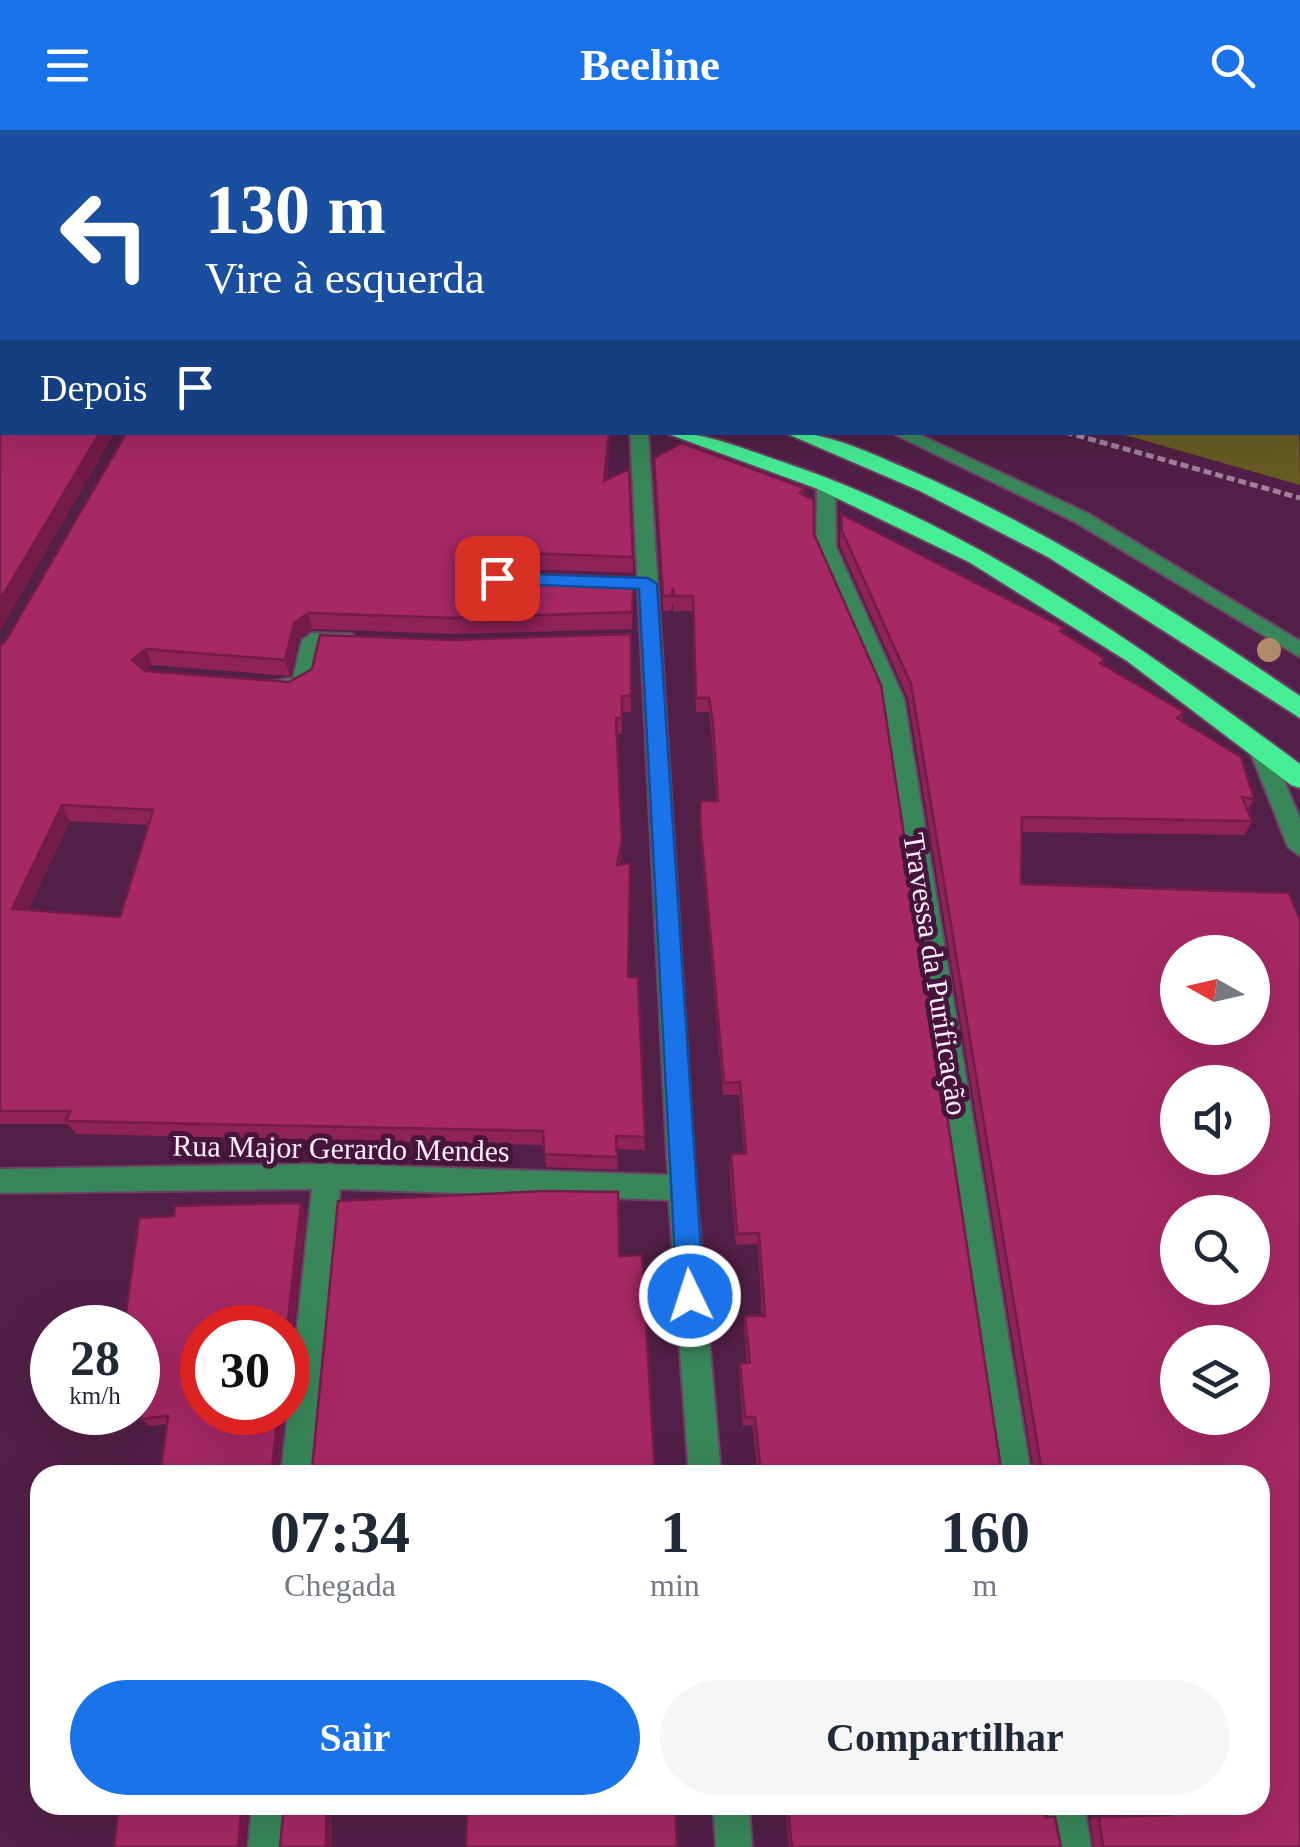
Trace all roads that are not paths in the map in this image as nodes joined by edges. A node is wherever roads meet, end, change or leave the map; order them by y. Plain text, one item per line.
1 (638, 435) edge
2 (681, 435) edge
3 (800, 435) edge
4 (905, 435) edge
5 (826, 484) junction
6 (365, 642) edge
7 (1300, 650) edge
8 (258, 684) edge
9 (1300, 708) edge
10 (1260, 749) junction
11 (1300, 778) edge
12 (1300, 846) edge
13 (327, 1176) junction
14 (0, 1181) edge
15 (682, 1188) junction
16 (298, 1465) edge
17 (704, 1465) edge
18 (1012, 1465) edge
19 (269, 1815) edge
20 (732, 1815) edge
21 (1068, 1815) edge
22 (266, 1847) edge
23 (734, 1847) edge
24 (1073, 1847) edge

1 - 15 street
2 - 5 highway
3 - 9 highway
4 - 7 street
5 - 10 highway
5 - 18 street, Travessa da Purificação
6 - 8 street
10 - 11 highway
10 - 12 street
13 - 14 street, Rua Major Gerardo Mendes
13 - 15 street, Rua Major Gerardo Mendes
13 - 16 street
15 - 17 street
19 - 22 street
20 - 23 street
21 - 24 street

